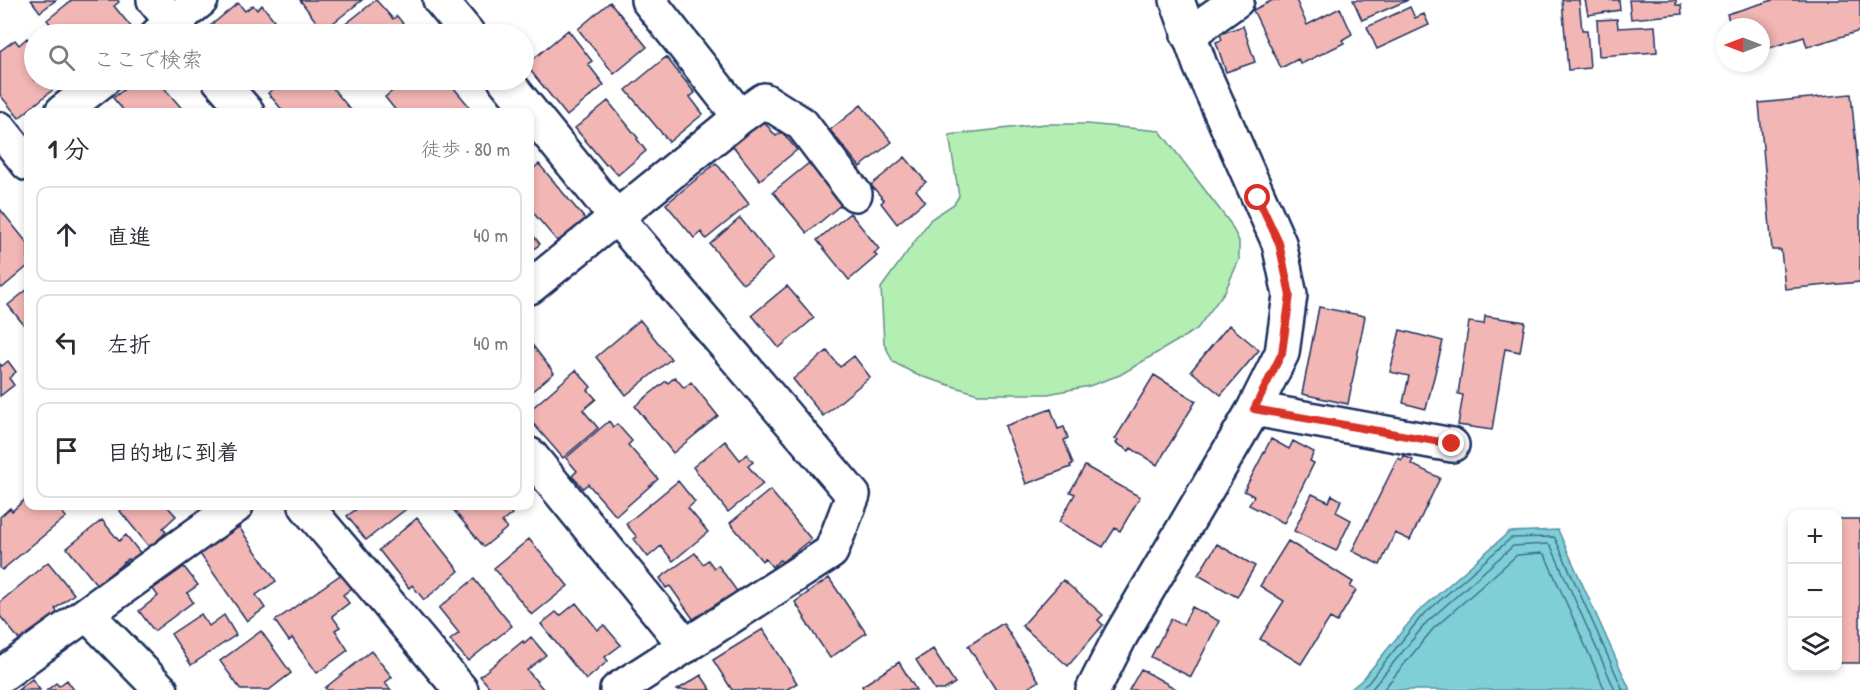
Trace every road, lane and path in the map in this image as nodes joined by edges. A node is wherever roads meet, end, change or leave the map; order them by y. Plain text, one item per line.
1 (201, 0) edge
2 (440, 0) edge
3 (648, 0) edge
4 (1177, 0) edge
5 (1237, 0) edge
6 (167, 23) edge
7 (460, 24) edge
8 (1188, 35) junction
9 (90, 90) edge
10 (228, 90) edge
11 (513, 90) edge
12 (67, 108) edge
13 (244, 108) edge
14 (528, 108) edge
15 (534, 116) edge
16 (740, 117) junction
17 (855, 194) dead end
18 (616, 218) junction
19 (534, 284) edge
20 (1254, 409) junction
21 (1452, 444) dead end
22 (534, 461) edge
23 (230, 510) edge
24 (309, 510) edge
25 (87, 614) junction
26 (686, 646) junction
27 (5, 663) edge
28 (161, 690) edge
29 (461, 690) edge
30 (617, 690) edge
31 (1093, 690) edge

1 - 6 street
2 - 7 street
3 - 16 street
4 - 8 street
5 - 8 street
8 - 20 street
9 - 12 street
10 - 13 street
11 - 14 street
15 - 18 street
16 - 17 street
16 - 18 street
18 - 19 street
18 - 26 street
20 - 21 street
20 - 31 street
22 - 26 street
23 - 25 street
24 - 29 street
25 - 27 street
25 - 28 street
26 - 30 street

